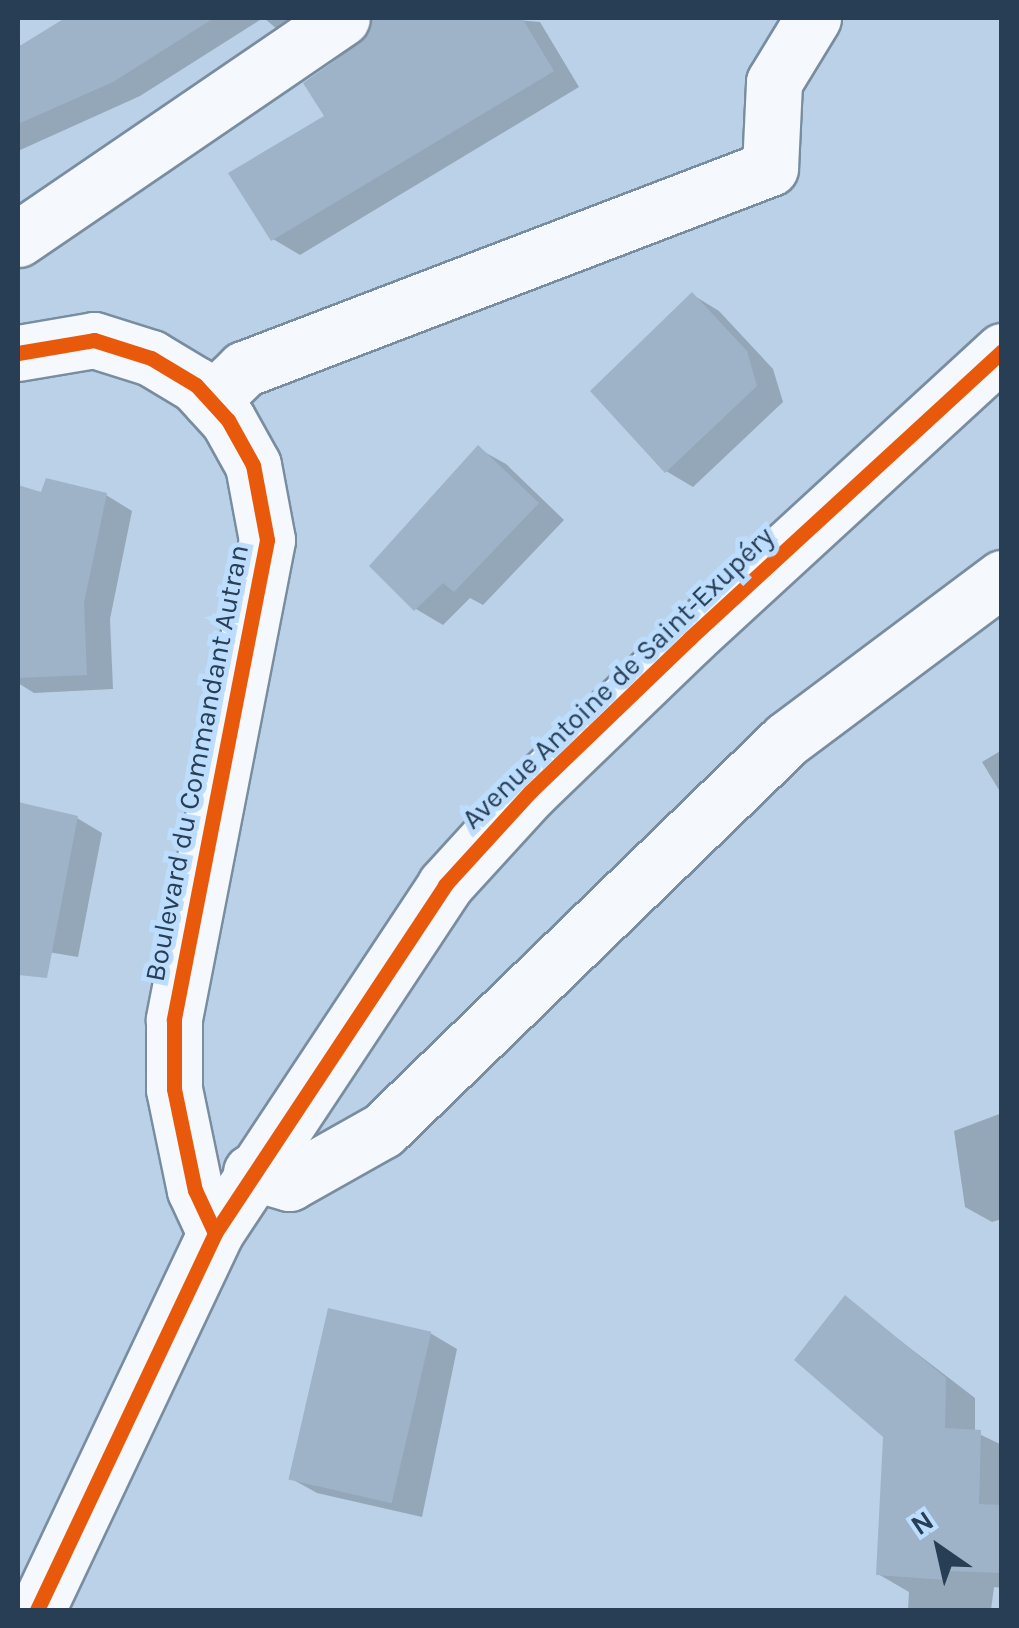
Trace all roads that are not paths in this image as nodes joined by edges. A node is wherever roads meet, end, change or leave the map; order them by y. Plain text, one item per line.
1 (342, 18) edge
2 (814, 18) edge
3 (18, 239) edge
4 (1002, 351) edge
5 (18, 353) edge
6 (211, 402) junction
7 (1002, 578) edge
8 (251, 1172) junction
9 (215, 1233) junction
10 (37, 1610) edge

1 - 3 street
2 - 6 street
4 - 8 street, Avenue Antoine de Saint-Exupéry
5 - 6 street, Boulevard du Commandant Autran
6 - 9 street, Boulevard du Commandant Autran
7 - 8 street
8 - 9 street, Avenue Antoine de Saint-Exupéry
9 - 10 street, Avenue Antoine de Saint-Exupéry

